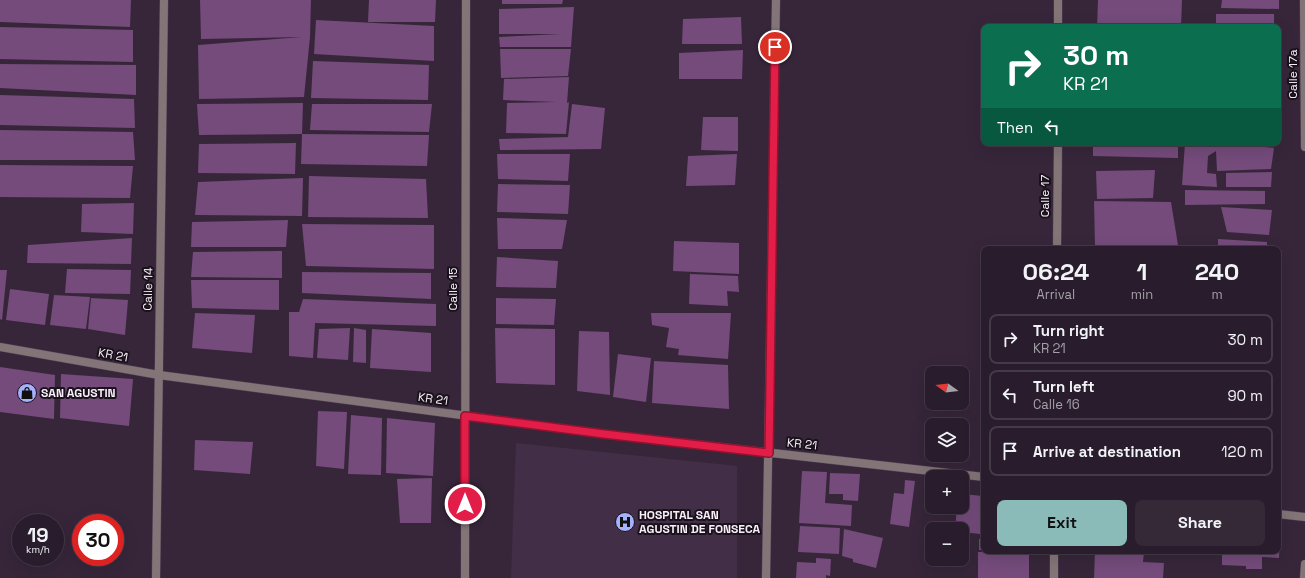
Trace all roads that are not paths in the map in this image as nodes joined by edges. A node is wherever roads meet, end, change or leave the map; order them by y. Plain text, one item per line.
1 (164, 0) edge
2 (466, 0) edge
3 (776, 0) edge
4 (1058, 0) edge
5 (1304, 0) edge
6 (1058, 24) edge
7 (1058, 146) edge
8 (1305, 147) edge
9 (1057, 246) edge
10 (0, 347) edge
11 (159, 375) junction
12 (465, 416) junction
13 (769, 453) junction
14 (981, 477) edge
15 (1281, 514) edge
16 (1305, 518) edge
17 (1054, 554) edge
18 (1305, 564) edge
19 (156, 578) edge
20 (465, 578) edge
21 (766, 578) edge
22 (1054, 578) edge
23 (1304, 578) edge

1 - 11 street, Calle 14
2 - 12 street, Calle 15
3 - 13 street
4 - 6 street
5 - 8 street, Calle 17a
7 - 9 street, Calle 17
10 - 11 street, KR 21
11 - 12 street, KR 21
11 - 19 street, Calle 14
12 - 13 street, KR 21
12 - 20 street, Calle 15
13 - 14 street, KR 21
13 - 21 street
15 - 16 street
17 - 22 street
18 - 23 street

